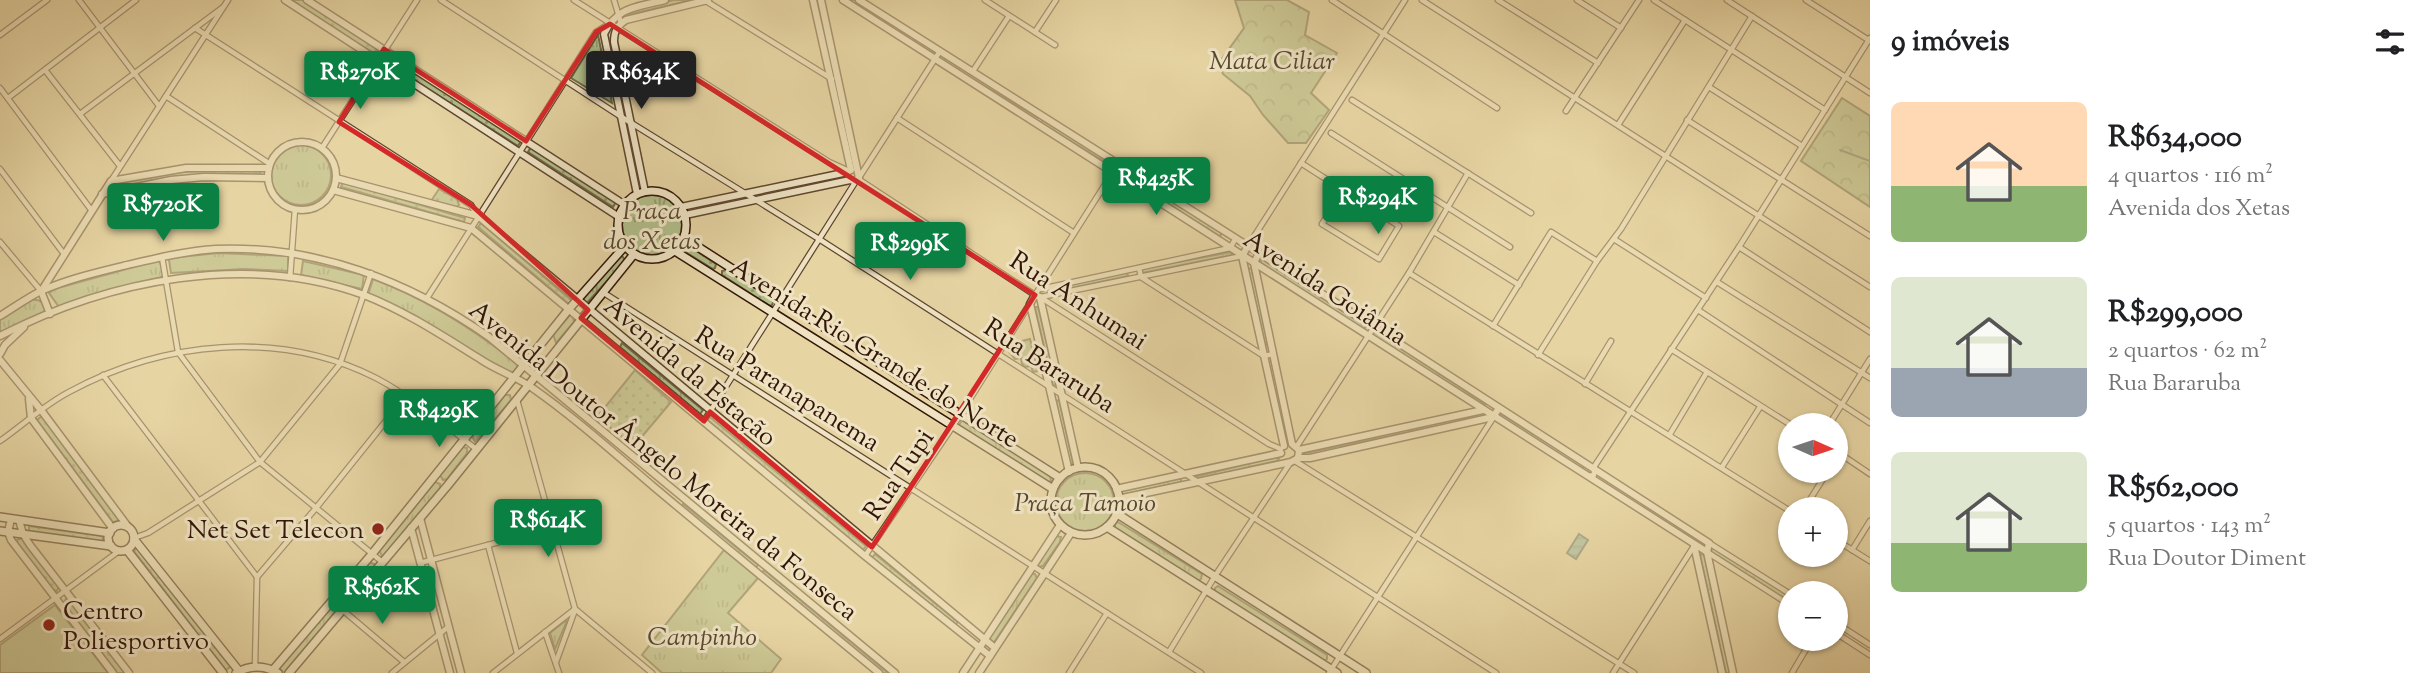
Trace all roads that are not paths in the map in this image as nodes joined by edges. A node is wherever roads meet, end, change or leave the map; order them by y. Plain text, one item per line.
1 (47, 0) edge
2 (79, 0) edge
3 (136, 0) edge
4 (228, 0) edge
5 (285, 0) edge
6 (307, 0) edge
7 (417, 0) edge
8 (441, 0) edge
9 (574, 0) edge
10 (614, 0) edge
11 (665, 0) edge
12 (706, 0) edge
13 (813, 0) edge
14 (821, 0) edge
15 (843, 0) edge
16 (859, 0) edge
17 (985, 0) edge
18 (1002, 0) edge
19 (1056, 0) edge
20 (1332, 0) edge
21 (1405, 0) edge
22 (1422, 0) edge
23 (1498, 0) edge
24 (1577, 0) edge
25 (1639, 0) edge
26 (1654, 0) edge
27 (1727, 0) edge
28 (1806, 0) edge
29 (224, 6) junction
30 (997, 8) junction
31 (617, 14) junction
32 (1009, 16) junction
33 (1752, 16) junction
34 (1685, 20) junction
35 (616, 25) junction
36 (100, 28) junction
37 (195, 28) junction
38 (1621, 28) junction
39 (1035, 32) junction
40 (1384, 33) junction
41 (206, 34) junction
42 (0, 35) edge
43 (1869, 40) edge
44 (1055, 45) dead end
45 (384, 49) junction
46 (1732, 49) junction
47 (941, 50) junction
48 (377, 60) junction
49 (935, 60) junction
50 (1598, 63) junction
51 (45, 70) junction
52 (973, 71) junction
53 (134, 72) junction
54 (1845, 77) junction
55 (836, 79) junction
56 (565, 81) junction
57 (1709, 87) junction
58 (0, 88) edge
59 (1870, 93) edge
60 (166, 96) junction
61 (8, 98) junction
62 (1576, 98) junction
63 (1352, 100) dead end
64 (159, 106) junction
65 (1497, 108) dead end
66 (1825, 110) junction
67 (1566, 111) dead end
68 (80, 114) junction
69 (620, 116) junction
70 (1042, 116) junction
71 (897, 118) junction
72 (1688, 120) junction
73 (629, 121) junction
74 (338, 122) junction
75 (1036, 124) junction
76 (1618, 125) junction
77 (1331, 133) dead end
78 (526, 141) junction
79 (1802, 146) junction
80 (321, 148) junction
81 (519, 151) junction
82 (1665, 157) junction
83 (1301, 163) junction
84 (1118, 164) junction
85 (120, 166) junction
86 (270, 166) junction
87 (0, 169) edge
88 (1112, 173) junction
89 (1468, 173) junction
90 (853, 175) junction
91 (268, 178) junction
92 (336, 178) junction
93 (1781, 180) junction
94 (111, 181) junction
95 (333, 190) junction
96 (1343, 190) junction
97 (641, 193) junction
98 (102, 194) junction
99 (743, 194) junction
100 (755, 200) junction
101 (625, 205) junction
102 (681, 207) junction
103 (1447, 207) junction
104 (295, 209) junction
105 (92, 211) junction
106 (1531, 213) dead end
107 (685, 215) junction
108 (478, 216) junction
109 (1758, 216) junction
110 (619, 217) junction
111 (471, 228) junction
112 (1434, 232) junction
113 (1074, 233) junction
114 (1870, 236) edge
115 (684, 238) junction
116 (1236, 238) junction
117 (819, 239) junction
118 (1614, 239) junction
119 (0, 242) edge
120 (625, 246) junction
121 (1248, 246) junction
122 (1510, 247) dead end
123 (1739, 247) junction
124 (1230, 248) junction
125 (675, 251) junction
126 (1259, 253) junction
127 (64, 254) junction
128 (293, 254) junction
129 (634, 254) junction
130 (1242, 256) junction
131 (162, 257) junction
132 (1597, 261) junction
133 (1254, 263) junction
134 (723, 264) junction
135 (1139, 268) junction
136 (371, 273) junction
137 (1409, 273) junction
138 (715, 277) junction
139 (1141, 277) junction
140 (290, 278) junction
141 (166, 279) junction
142 (1717, 282) junction
143 (1518, 285) junction
144 (1870, 287) edge
145 (41, 291) junction
146 (603, 292) junction
147 (1038, 294) junction
148 (364, 295) junction
149 (427, 298) junction
150 (1706, 298) junction
151 (576, 301) junction
152 (780, 302) junction
153 (1030, 304) junction
154 (569, 309) junction
155 (588, 310) junction
156 (1698, 310) junction
157 (773, 313) junction
158 (50, 314) junction
159 (0, 316) edge
160 (581, 318) junction
161 (27, 324) junction
162 (1493, 326) junction
163 (1375, 327) junction
164 (1870, 332) edge
165 (0, 336) edge
166 (1368, 338) junction
167 (1611, 341) dead end
168 (1671, 349) junction
169 (178, 352) junction
170 (0, 354) edge
171 (998, 354) junction
172 (1273, 354) junction
173 (1538, 355) junction
174 (1264, 356) junction
175 (1870, 359) edge
176 (0, 360) edge
177 (340, 364) junction
178 (524, 366) junction
179 (1707, 372) junction
180 (1861, 373) junction
181 (103, 375) junction
182 (535, 375) junction
183 (734, 376) junction
184 (1870, 378) edge
185 (514, 379) junction
186 (1585, 384) junction
187 (528, 385) junction
188 (1051, 389) junction
189 (406, 396) junction
190 (29, 397) junction
191 (1063, 397) junction
192 (517, 399) junction
193 (1489, 402) junction
194 (1842, 404) junction
195 (1760, 407) junction
196 (1499, 408) junction
197 (41, 410) junction
198 (1483, 410) junction
199 (710, 412) junction
200 (1629, 412) junction
201 (1836, 413) edge
202 (960, 415) junction
203 (1493, 417) junction
204 (1778, 417) edge
205 (32, 418) junction
206 (704, 421) junction
207 (1870, 423) edge
208 (953, 426) junction
209 (1670, 434) junction
210 (465, 440) junction
211 (613, 441) junction
212 (0, 442) edge
213 (1296, 446) junction
214 (607, 448) junction
215 (476, 449) junction
216 (1282, 450) junction
217 (1292, 460) junction
218 (1848, 460) edge
219 (260, 462) junction
220 (1594, 467) junction
221 (1722, 467) junction
222 (1078, 468) junction
223 (1069, 472) junction
224 (1184, 474) junction
225 (1870, 474) edge
226 (436, 475) junction
227 (1588, 476) junction
228 (1060, 478) junction
229 (661, 481) junction
230 (1197, 483) junction
231 (448, 485) junction
232 (656, 488) junction
233 (911, 488) junction
234 (1053, 489) junction
235 (1116, 489) junction
236 (1638, 496) junction
237 (1118, 499) junction
238 (199, 501) junction
239 (1778, 503) edge
240 (1632, 505) junction
241 (316, 508) junction
242 (1116, 513) junction
243 (0, 517) edge
244 (419, 518) junction
245 (1252, 518) junction
246 (15, 519) junction
247 (1870, 521) edge
248 (1060, 525) junction
249 (1107, 527) junction
250 (129, 528) junction
251 (411, 528) junction
252 (552, 528) junction
253 (111, 531) junction
254 (3, 533) edge
255 (1071, 533) junction
256 (23, 534) junction
257 (36, 536) junction
258 (1698, 536) junction
259 (1417, 537) junction
260 (134, 538) junction
261 (1709, 543) junction
262 (30, 545) junction
263 (488, 545) junction
264 (1694, 545) junction
265 (111, 546) junction
266 (872, 547) junction
267 (1848, 548) edge
268 (1852, 550) junction
269 (123, 551) junction
270 (1707, 552) junction
271 (372, 554) junction
272 (865, 556) junction
273 (431, 560) junction
274 (381, 561) junction
275 (1870, 561) edge
276 (420, 563) junction
277 (764, 565) junction
278 (1032, 566) junction
279 (757, 573) junction
280 (1044, 574) junction
281 (1215, 576) junction
282 (257, 577) junction
283 (1778, 586) edge
284 (1207, 590) junction
285 (66, 591) junction
286 (1778, 596) edge
287 (1379, 597) junction
288 (55, 599) junction
289 (332, 601) junction
290 (342, 609) junction
291 (575, 609) junction
292 (1107, 613) junction
293 (963, 623) junction
294 (449, 626) junction
295 (957, 630) junction
296 (1848, 631) edge
297 (545, 632) junction
298 (439, 633) junction
299 (0, 639) edge
300 (984, 640) junction
301 (1848, 641) edge
302 (1870, 645) edge
303 (978, 648) junction
304 (995, 648) junction
305 (1805, 651) edge
306 (1169, 652) junction
307 (517, 653) junction
308 (1870, 655) edge
309 (990, 656) junction
310 (1340, 657) junction
311 (404, 662) junction
312 (556, 662) junction
313 (1619, 663) junction
314 (968, 664) junction
315 (255, 666) junction
316 (275, 671) edge
317 (237, 672) edge
318 (1333, 672) edge
319 (113, 673) edge
320 (129, 673) edge
321 (223, 673) edge
322 (289, 673) edge
323 (392, 673) edge
324 (450, 673) edge
325 (461, 673) edge
326 (493, 673) edge
327 (559, 673) edge
328 (652, 673) edge
329 (879, 673) edge
330 (895, 673) edge
331 (963, 673) edge
332 (979, 673) edge
333 (1069, 673) edge
334 (1201, 673) edge
335 (1366, 673) edge
336 (1496, 673) edge
337 (1612, 673) edge
338 (1634, 673) edge
339 (1722, 673) edge
340 (1732, 673) edge
341 (1792, 673) edge

1 - 42 street
2 - 36 street
3 - 36 street
4 - 29 street
5 - 48 street
6 - 45 street
7 - 45 street
8 - 56 street, Rua Bararuba
9 - 35 street, Rua Anhumai
10 - 31 street
11 - 31 street
12 - 35 street
12 - 55 street
13 - 55 street
14 - 55 street
15 - 49 street, Avenida Goiânia
16 - 47 street, Avenida Goiânia
17 - 30 street
18 - 30 street
19 - 39 street
20 - 40 street
21 - 40 street
22 - 62 street
23 - 50 street
24 - 38 street
25 - 38 street
26 - 34 street
27 - 33 street
28 - 43 street
29 - 37 street
29 - 41 street
30 - 32 street
31 - 35 street
32 - 39 street
32 - 52 street
33 - 46 street
33 - 54 street
34 - 46 street
34 - 76 street
35 - 56 street
35 - 69 street
35 - 73 street
35 - 90 street, Rua Anhumai
36 - 51 street
36 - 53 street
37 - 41 street
37 - 53 street
38 - 50 street
39 - 44 street
40 - 65 street
40 - 83 street
41 - 60 street
41 - 74 street
43 - 54 street
45 - 48 street
45 - 78 street
46 - 57 street
46 - 66 street
47 - 49 street
47 - 52 street, Avenida Goiânia
48 - 74 street
48 - 81 street
49 - 71 street
49 - 75 street, Avenida Goiânia
50 - 62 street
51 - 61 street
51 - 68 street
52 - 70 street, Avenida Goiânia
53 - 64 street
53 - 68 street
54 - 59 street
54 - 66 street
55 - 90 street
56 - 69 street, Rua Bararuba
56 - 78 street
57 - 72 street
57 - 79 street
58 - 61 street
60 - 64 street
60 - 86 street
61 - 105 street
62 - 67 street
62 - 76 street
63 - 89 street
64 - 85 street
66 - 79 street
68 - 85 street
69 - 73 street, Rua Bararuba
69 - 97 street
70 - 75 street
70 - 84 street, Avenida Goiânia
71 - 90 street
71 - 113 street
72 - 82 street
72 - 93 street
73 - 97 street
73 - 99 street, Rua Bararuba
74 - 80 street
74 - 108 street
75 - 88 street, Avenida Goiânia
76 - 82 street
77 - 103 street
78 - 81 street
78 - 101 street
79 - 93 street
80 - 86 street
80 - 92 street
81 - 108 street
81 - 110 street
82 - 109 street
82 - 118 street
83 - 96 street
83 - 121 street
84 - 88 street, Rua Tupi
84 - 116 street, Avenida Goiânia
85 - 94 street
86 - 91 street
86 - 94 street
87 - 127 street
88 - 113 street, Rua Tupi
88 - 124 street, Avenida Goiânia
89 - 103 street
89 - 106 street
90 - 99 street
90 - 100 street
90 - 117 street
90 - 147 street, Rua Anhumai
91 - 98 street
91 - 104 street
92 - 95 street
92 - 108 street, Avenida da Estação
93 - 109 street
93 - 114 street
94 - 98 street
95 - 104 street
95 - 111 street, Avenida da Estação
96 - 96 street
97 - 101 main road
97 - 102 main road
98 - 105 street
99 - 100 street, Rua Bararuba
99 - 102 street
100 - 107 street
100 - 117 street, Rua Bararuba
101 - 110 main road
102 - 107 main road
103 - 112 street
103 - 122 street
104 - 128 street
105 - 127 street
107 - 115 main road
108 - 111 street
108 - 151 street, Avenida da Estação
109 - 123 street
109 - 144 street
110 - 120 main road
111 - 149 street
111 - 154 street, Avenida da Estação
112 - 137 street
112 - 143 street
113 - 147 street, Rua Tupi
115 - 125 main road
115 - 134 main road, Avenida Rio Grande do Norte
116 - 121 street, Avenida Goiânia
116 - 124 street
117 - 152 street
117 - 171 street, Rua Bararuba
118 - 132 street
118 - 150 street
119 - 145 street
120 - 129 main road
120 - 151 main road
121 - 126 street, Avenida Goiânia
121 - 130 street
123 - 142 street
123 - 164 street
124 - 130 street, Avenida Goiânia
124 - 135 street
125 - 129 main road
125 - 138 main road, Avenida Rio Grande do Norte
126 - 133 street
126 - 163 street, Avenida Goiânia
127 - 145 street
128 - 131 street, Avenida Doutor Ângelo Moreira da Fonseca
128 - 136 street, Avenida Doutor Ângelo Moreira da Fonseca
128 - 140 street
129 - 146 main road
130 - 133 street, Avenida Goiânia
130 - 139 street
130 - 174 street
131 - 141 street
131 - 145 street, Avenida Doutor Ângelo Moreira da Fonseca
132 - 143 street
132 - 173 street
133 - 166 street, Avenida Goiânia
133 - 172 street
134 - 138 main road
134 - 152 main road, Avenida Rio Grande do Norte
135 - 139 street
135 - 147 street
136 - 148 street
136 - 149 street, Avenida Doutor Ângelo Moreira da Fonseca
137 - 162 street
137 - 163 street
138 - 157 main road, Avenida Rio Grande do Norte
139 - 147 street
139 - 174 street
140 - 141 street, Avenida Doutor Ângelo Moreira da Fonseca
140 - 148 street, Avenida Doutor Ângelo Moreira da Fonseca
141 - 158 street, Avenida Doutor Ângelo Moreira da Fonseca
141 - 169 street
142 - 150 street
142 - 180 street
143 - 162 street
145 - 158 street
145 - 159 street, Avenida Doutor Ângelo Moreira da Fonseca
146 - 155 main road
146 - 183 street, Rua Paranapanema
147 - 153 street, Rua Tupi
147 - 191 street
147 - 216 street, Rua Anhumai
148 - 177 street
148 - 185 street, Avenida Doutor Ângelo Moreira da Fonseca
149 - 178 street, Avenida Doutor Ângelo Moreira da Fonseca
150 - 156 street
151 - 154 main road
151 - 155 street, Avenida da Estação
152 - 157 street
152 - 202 main road, Avenida Rio Grande do Norte
153 - 171 street, Rua Tupi
153 - 188 street
154 - 160 street, Avenida da Estação
154 - 178 main road
155 - 160 main road
155 - 199 street, Avenida da Estação
156 - 168 street
156 - 194 street
157 - 183 street
157 - 208 main road, Avenida Rio Grande do Norte
158 - 161 street, Avenida Doutor Ângelo Moreira da Fonseca
160 - 182 main road
160 - 206 street, Avenida da Estação
161 - 165 street, Avenida Doutor Ângelo Moreira da Fonseca
161 - 170 street
162 - 173 street
163 - 166 street
163 - 193 street, Avenida Goiânia
166 - 198 street, Avenida Goiânia
166 - 213 street
167 - 186 street
168 - 179 street
168 - 200 street
169 - 177 street
169 - 181 street
169 - 219 street
171 - 188 street, Rua Bararuba
171 - 202 street, Rua Tupi
172 - 174 street
172 - 213 street
173 - 186 street
174 - 216 street
175 - 180 street
176 - 190 street
177 - 189 street
177 - 219 street
178 - 182 street, Avenida Doutor Ângelo Moreira da Fonseca
178 - 185 main road
179 - 195 street
179 - 209 street
180 - 184 street
180 - 194 street
181 - 197 street
181 - 238 street
182 - 187 main road
182 - 211 street, Avenida Doutor Ângelo Moreira da Fonseca
183 - 199 street
183 - 233 street, Rua Paranapanema
185 - 187 street, Avenida Doutor Ângelo Moreira da Fonseca
185 - 210 main road
186 - 200 street
187 - 192 main road
187 - 214 street, Avenida Doutor Ângelo Moreira da Fonseca
188 - 191 street, Rua Bararuba
188 - 223 street
189 - 210 street
189 - 241 street
190 - 197 street
190 - 205 street
191 - 222 street
191 - 224 street, Rua Bararuba
192 - 215 main road
192 - 252 street
193 - 196 street, Avenida Goiânia
193 - 198 street
194 - 201 street
194 - 207 street
195 - 204 street
195 - 221 street
196 - 203 street
196 - 220 street, Avenida Goiânia
197 - 205 street
197 - 250 street
198 - 203 street, Avenida Goiânia
198 - 213 street
199 - 206 street
199 - 266 street, Avenida da Estação
200 - 209 street
200 - 220 street
202 - 208 street, Rua Tupi
202 - 228 main road, Avenida Rio Grande do Norte
203 - 217 street
203 - 227 street, Avenida Goiânia
203 - 259 street
205 - 212 street
205 - 253 street
206 - 272 street, Avenida da Estação
208 - 233 street, Rua Tupi
208 - 234 main road, Avenida Rio Grande do Norte
209 - 221 street
210 - 215 street
210 - 226 main road
211 - 214 street
211 - 229 street, Avenida Doutor Ângelo Moreira da Fonseca
213 - 216 street
213 - 217 street
214 - 232 street, Avenida Doutor Ângelo Moreira da Fonseca
215 - 231 main road
216 - 217 street
216 - 224 street
217 - 230 street
217 - 245 street
217 - 259 street
218 - 225 street
219 - 238 street
219 - 241 street
220 - 227 street
220 - 236 street, Avenida Goiânia
221 - 239 street
222 - 223 main road
222 - 235 main road
223 - 228 main road
224 - 230 street, Rua Bararuba
224 - 235 street
226 - 231 main road
226 - 271 main road
227 - 240 street, Avenida Goiânia
228 - 234 main road
229 - 232 street
229 - 277 street, Avenida Doutor Ângelo Moreira da Fonseca
230 - 237 street
230 - 245 street, Rua Bararuba
231 - 244 main road
232 - 279 street, Avenida Doutor Ângelo Moreira da Fonseca
233 - 266 street, Rua Tupi
233 - 278 street, Rua Paranapanema
234 - 248 main road
235 - 237 main road
236 - 240 street
236 - 258 street, Avenida Goiânia
237 - 242 main road
238 - 260 street
238 - 282 street
240 - 264 street, Avenida Goiânia
241 - 271 street
241 - 282 street
242 - 249 main road
242 - 281 main road
243 - 246 main road
244 - 251 main road
244 - 273 street
245 - 281 street
245 - 287 street, Rua Bararuba
246 - 253 main road
246 - 254 street
246 - 256 street
247 - 268 street
248 - 255 main road
248 - 278 street
249 - 255 main road
249 - 284 main road
250 - 253 main road
250 - 260 main road
251 - 274 main road
251 - 276 street
252 - 263 street
252 - 291 street
253 - 265 main road
254 - 256 main road
254 - 288 street
255 - 280 street
256 - 257 main road
256 - 262 street
257 - 262 main road
257 - 265 main road
258 - 261 street, Avenida Goiânia
258 - 264 street
259 - 287 street
259 - 313 street
260 - 269 main road
260 - 317 main road
261 - 270 street
261 - 283 street, Avenida Goiânia
262 - 285 street
263 - 273 street
263 - 307 street
264 - 270 street, Avenida Goiânia
264 - 313 street
264 - 339 street
265 - 269 main road
266 - 272 street, Rua Tupi
266 - 293 street, Avenida da Estação
267 - 268 street
268 - 275 street
269 - 285 street
269 - 321 main road
270 - 286 street, Avenida Goiânia
270 - 340 street
271 - 274 street
271 - 289 main road
272 - 295 street, Avenida da Estação
273 - 276 street
273 - 294 street
274 - 290 main road
276 - 298 street
277 - 279 street
277 - 330 street, Avenida Doutor Ângelo Moreira da Fonseca
278 - 280 street, Rua Paranapanema
278 - 300 street
279 - 329 street, Avenida Doutor Ângelo Moreira da Fonseca
280 - 292 street, Rua Paranapanema
280 - 304 street
281 - 284 street
281 - 310 main road
282 - 315 street
284 - 306 street
284 - 318 main road
285 - 288 street
285 - 320 street
287 - 310 street
287 - 336 street, Rua Bararuba
288 - 299 street
288 - 319 street
289 - 290 street
289 - 316 main road
290 - 311 street
290 - 322 main road
291 - 297 street
291 - 312 street
291 - 328 street
292 - 306 street, Rua Paranapanema
292 - 333 street
293 - 295 street
293 - 300 street, Avenida da Estação
294 - 298 street
294 - 325 street
295 - 303 street, Avenida da Estação
296 - 302 street
297 - 307 street
297 - 312 street
298 - 311 street
298 - 324 street
300 - 303 street
300 - 304 street, Avenida da Estação
301 - 308 street
303 - 309 street, Avenida da Estação
303 - 314 street
304 - 309 street
305 - 341 street
306 - 334 street, Rua Paranapanema
307 - 326 street
309 - 332 street
310 - 318 street
310 - 335 main road
311 - 323 street
312 - 327 street
313 - 337 street
313 - 338 street
314 - 331 street
314 - 332 street
315 - 316 main road
315 - 317 main road

